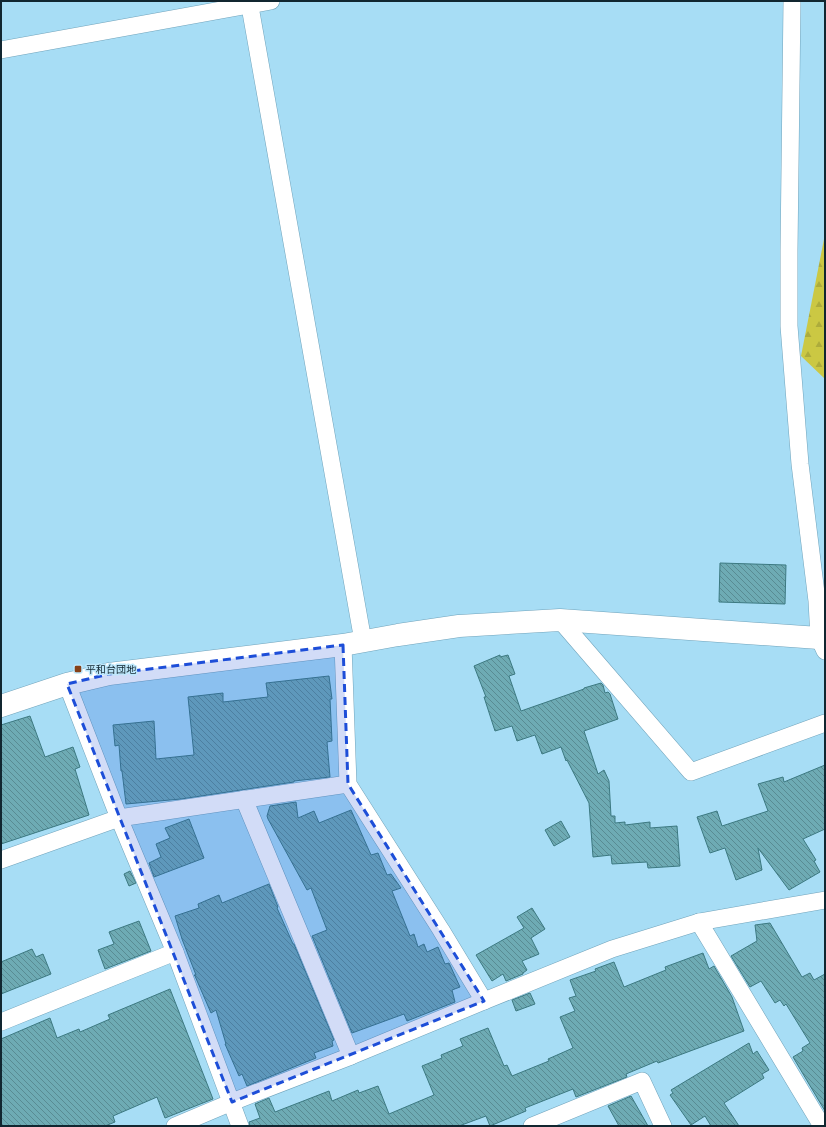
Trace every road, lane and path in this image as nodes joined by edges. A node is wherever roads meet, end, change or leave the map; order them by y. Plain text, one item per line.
1 (271, 1) edge
2 (792, 1) edge
3 (249, 3) edge
4 (1, 50) edge
5 (560, 620) junction
6 (353, 643) junction
7 (822, 644) edge
8 (67, 684) junction
9 (1, 706) edge
10 (825, 723) edge
11 (348, 784) junction
12 (244, 799) junction
13 (119, 818) junction
14 (1, 860) edge
15 (825, 900) edge
16 (699, 922) junction
17 (175, 952) junction
18 (484, 1000) junction
19 (1, 1022) edge
20 (351, 1056) junction
21 (232, 1102) junction
22 (175, 1126) edge
23 (240, 1126) edge
24 (532, 1126) edge
25 (663, 1126) edge
26 (822, 1126) edge

1 - 3 street
2 - 7 street
3 - 4 street
3 - 6 street
5 - 6 street
5 - 7 street
5 - 10 street
6 - 8 street
6 - 11 street
8 - 9 street
8 - 13 street
11 - 12 street
11 - 18 street
12 - 13 street
12 - 20 street
13 - 14 street
13 - 17 street
15 - 16 street
16 - 18 street
16 - 26 street
17 - 19 street
17 - 21 street
18 - 20 street
20 - 21 street
21 - 22 street
21 - 23 street
24 - 25 street

